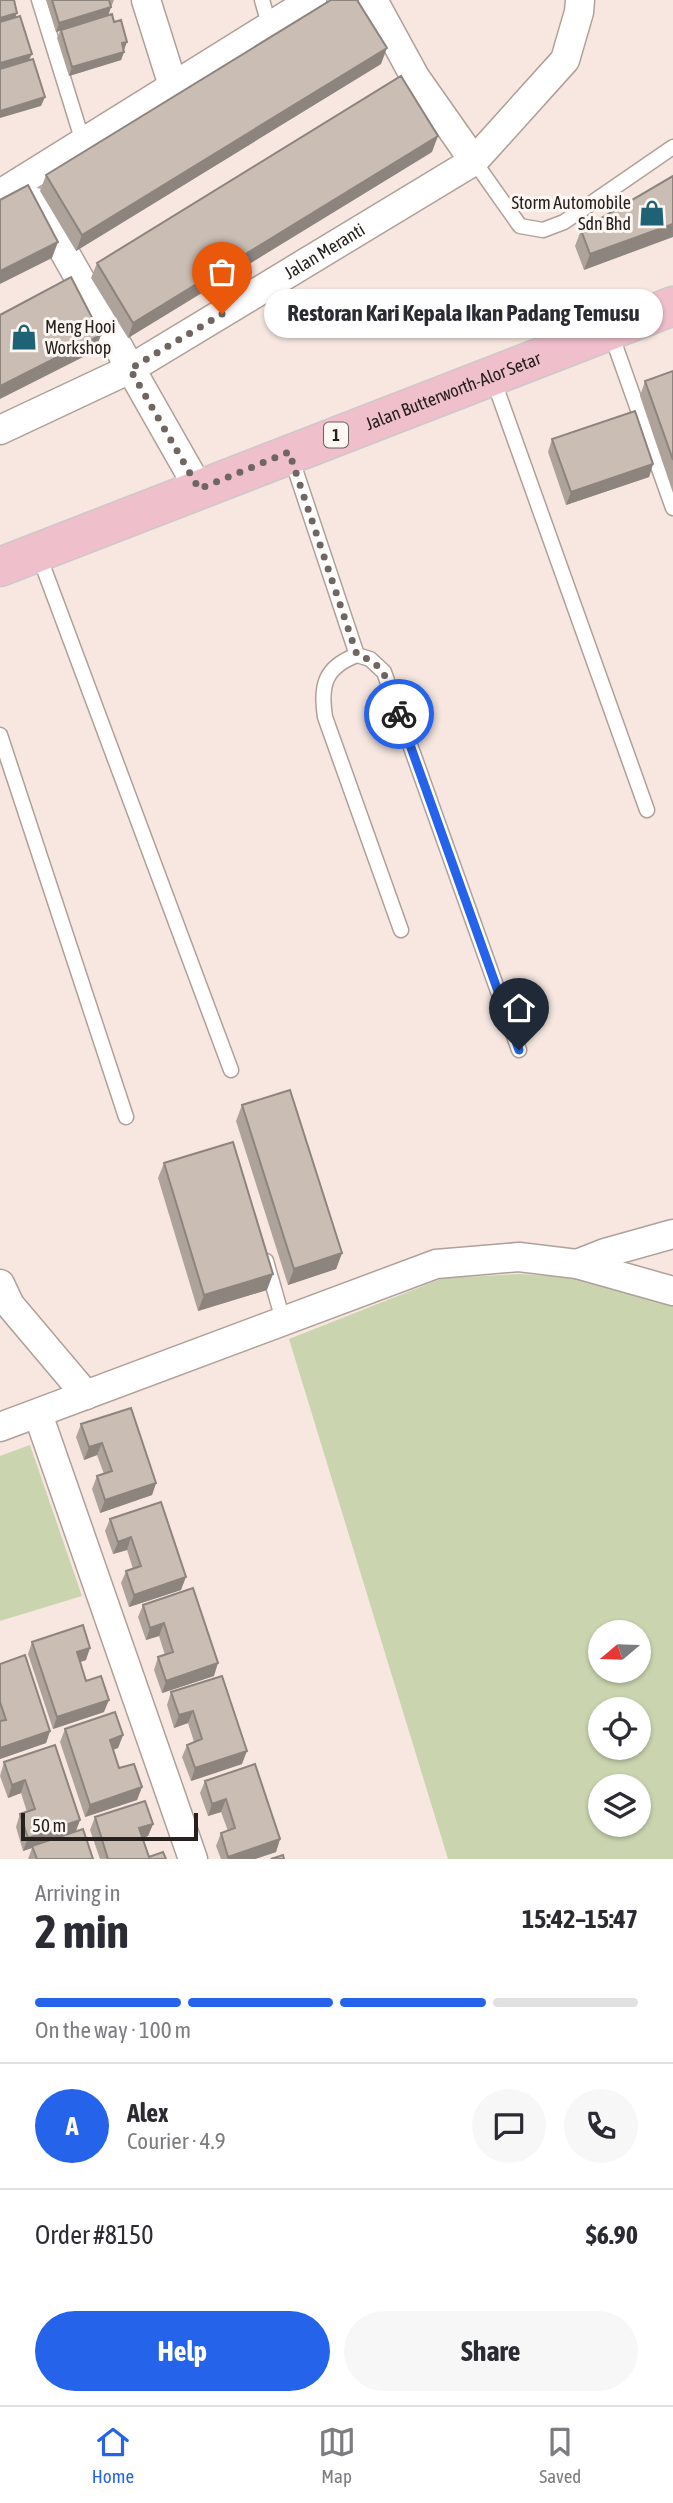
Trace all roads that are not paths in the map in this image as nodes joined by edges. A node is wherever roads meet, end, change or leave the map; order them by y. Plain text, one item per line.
1 (39, 0) edge
2 (146, 0) edge
3 (262, 0) edge
4 (312, 0) edge
5 (373, 0) edge
6 (580, 0) edge
7 (270, 29) junction
8 (174, 89) junction
9 (83, 142) junction
10 (673, 147) edge
11 (474, 161) junction
12 (12, 187) edge
13 (673, 306) edge
14 (610, 330) junction
15 (130, 369) junction
16 (492, 375) junction
17 (0, 430) edge
18 (289, 452) junction
19 (199, 489) junction
20 (673, 508) edge
21 (37, 552) junction
22 (0, 567) edge
23 (357, 655) junction
24 (0, 735) edge
25 (647, 810) dead end
26 (401, 930) dead end
27 (519, 1050) dead end
28 (231, 1069) dead end
29 (126, 1117) dead end
30 (673, 1234) edge
31 (261, 1242) edge
32 (577, 1264) junction
33 (0, 1284) edge
34 (673, 1291) edge
35 (283, 1320) junction
36 (86, 1395) junction
37 (38, 1414) junction
38 (0, 1427) edge
39 (193, 1859) edge

1 - 9 lane
2 - 8 street
3 - 7 lane
4 - 7 street
5 - 11 street
6 - 11 street, Jalan Meranti
7 - 8 street
8 - 9 street
9 - 12 street
10 - 11 lane
11 - 15 street, Jalan Meranti
12 - 15 street
13 - 14 main road, Jalan Butterworth-Alor Setar / 1
14 - 16 main road, Jalan Butterworth-Alor Setar / 1
14 - 20 lane
15 - 17 street, Jalan Meranti
15 - 19 street
16 - 18 main road, Jalan Butterworth-Alor Setar / 1
16 - 25 lane
18 - 19 main road, Jalan Butterworth-Alor Setar / 1
18 - 23 lane
19 - 21 main road, Jalan Butterworth-Alor Setar / 1
21 - 22 main road, Jalan Butterworth-Alor Setar / 1
21 - 28 lane
23 - 26 lane
23 - 27 lane
24 - 29 lane
30 - 32 street
31 - 35 lane
32 - 34 street
32 - 35 street
33 - 36 street
35 - 36 street
36 - 37 street
37 - 38 street
37 - 39 street

